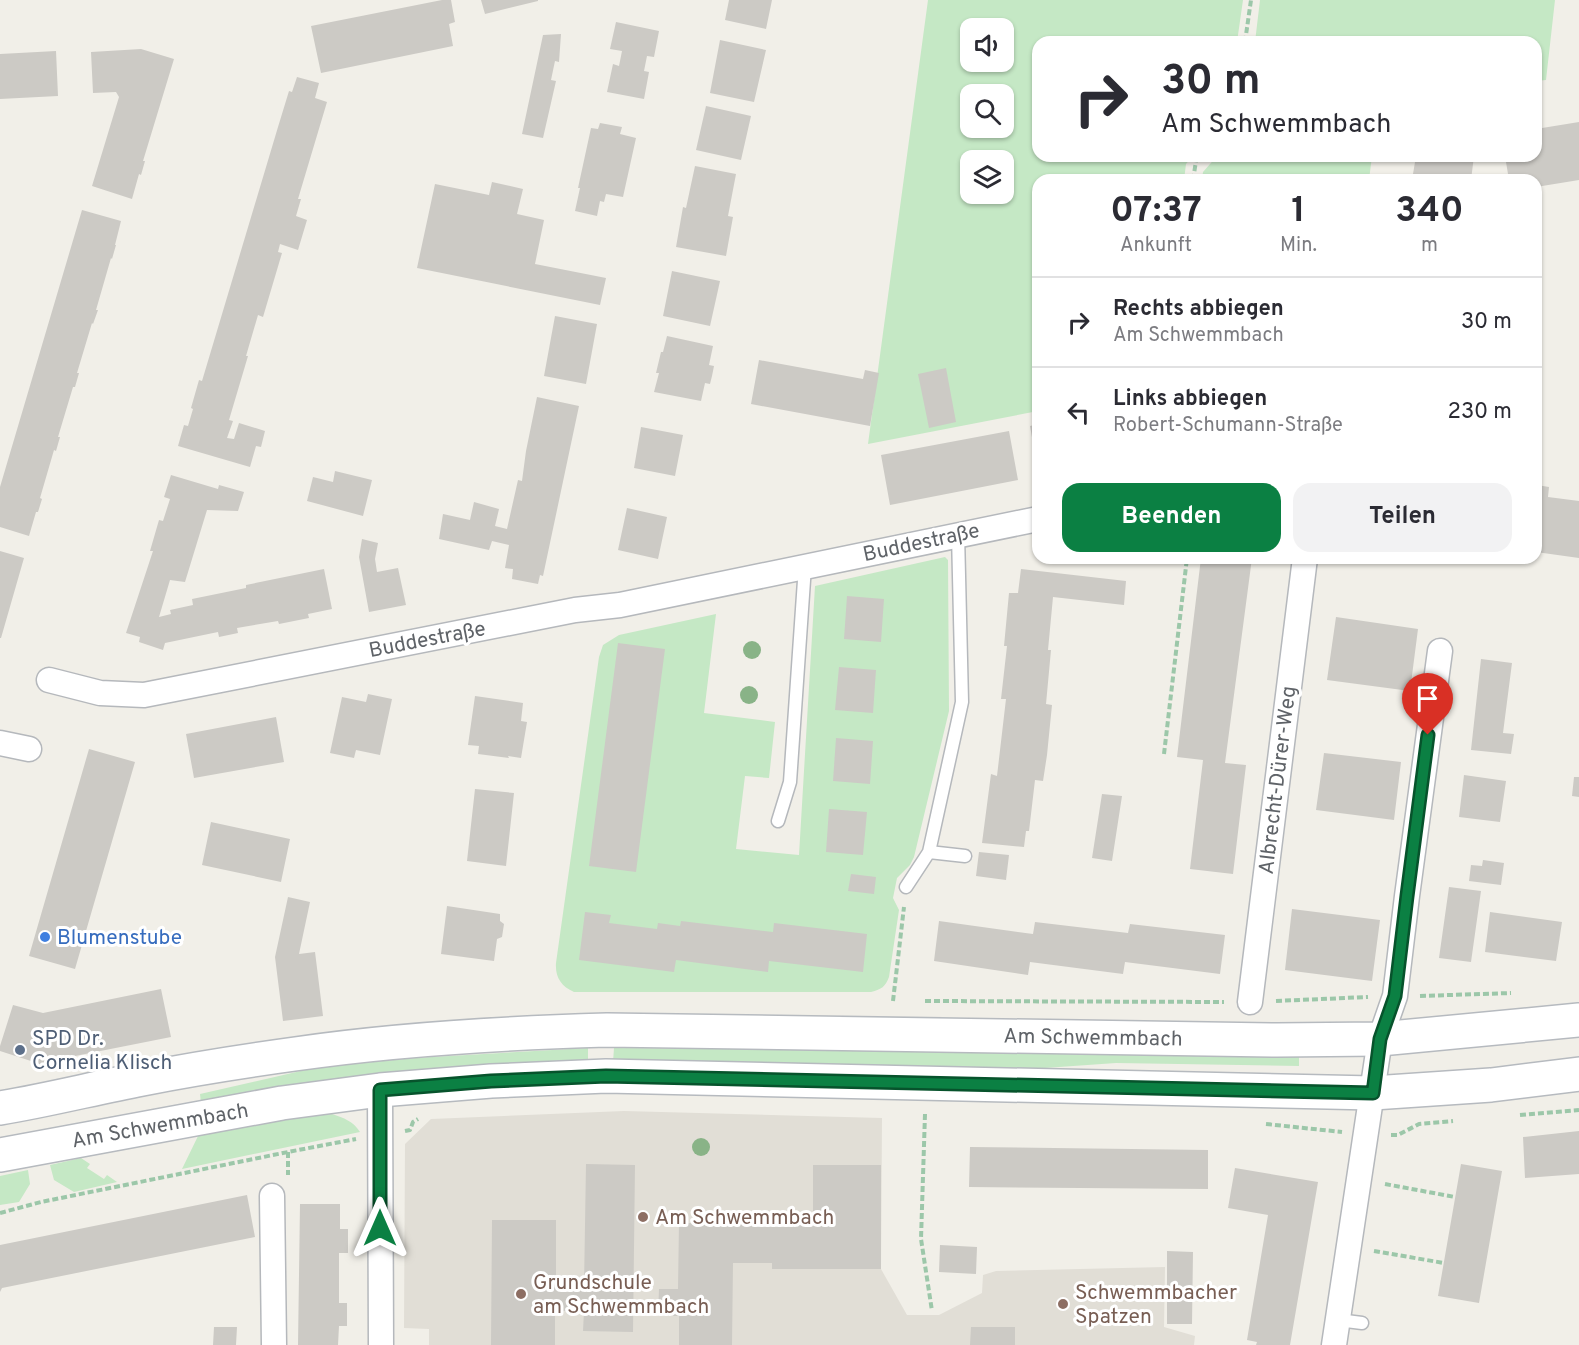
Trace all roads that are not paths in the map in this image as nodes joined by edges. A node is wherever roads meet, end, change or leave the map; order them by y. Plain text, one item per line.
1 (1032, 520) edge
2 (958, 534) junction
3 (1304, 564) edge
4 (805, 566) junction
5 (1440, 651) dead end
6 (49, 680) dead end
7 (0, 743) edge
8 (29, 749) dead end
9 (778, 821) dead end
10 (929, 852) junction
11 (965, 856) dead end
12 (906, 887) road end
13 (1251, 1002) road end
14 (1579, 1020) edge
15 (1380, 1039) junction
16 (1579, 1074) edge
17 (380, 1090) junction
18 (1373, 1093) junction
19 (0, 1108) edge
20 (0, 1155) edge
21 (272, 1196) dead end
22 (1338, 1320) junction
23 (1362, 1323) dead end
24 (274, 1345) edge
25 (381, 1345) edge
26 (1334, 1345) edge

1 - 2 street, Buddestraße
2 - 4 street, Buddestraße
2 - 10 lane
3 - 13 street, Albrecht-Dürer-Weg
4 - 6 street, Buddestraße
4 - 9 lane
5 - 15 street
7 - 8 street
10 - 11 lane
10 - 12 lane
14 - 15 main road, Am Schwemmbach
15 - 18 street
15 - 19 main road, Am Schwemmbach
16 - 18 main road, Am Schwemmbach
17 - 18 main road, Am Schwemmbach
17 - 20 main road, Am Schwemmbach
17 - 25 street
18 - 22 street
21 - 24 street
22 - 23 lane
22 - 26 street

